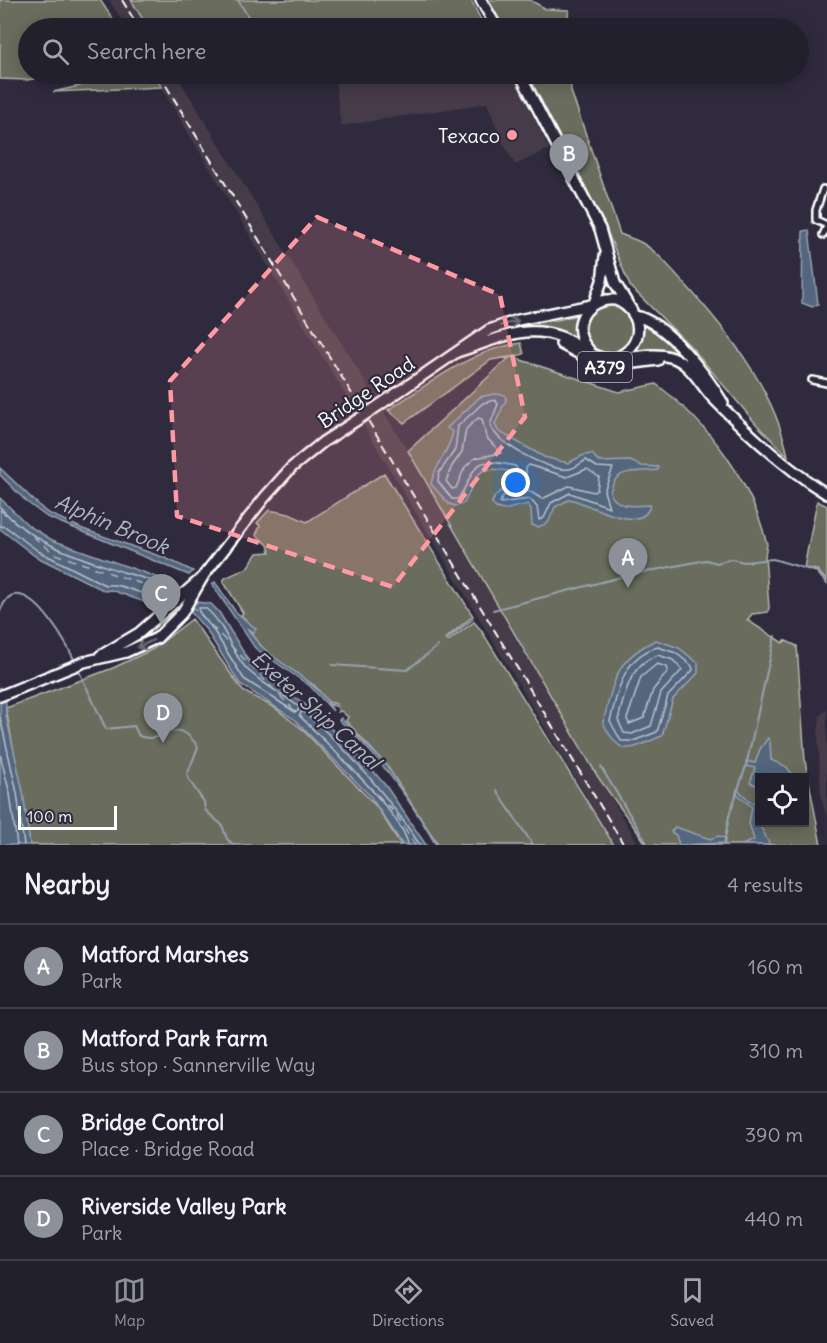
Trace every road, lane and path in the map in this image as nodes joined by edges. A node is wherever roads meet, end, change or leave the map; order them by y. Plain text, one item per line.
1 (481, 0) edge
2 (491, 18) edge
3 (525, 84) edge
4 (823, 189) dead end
5 (827, 226) edge
6 (823, 235) dead end
7 (606, 243) junction
8 (592, 304) junction
9 (634, 313) junction
10 (512, 335) junction
11 (460, 351) junction
12 (592, 353) junction
13 (618, 357) junction
14 (812, 380) dead end
15 (699, 381) junction
16 (827, 383) edge
17 (728, 410) junction
18 (827, 494) edge
19 (204, 575) junction
20 (98, 657) junction
21 (0, 696) edge

1 - 2 main road
3 - 7 main road
4 - 5 street
5 - 6 street
7 - 8 main road, A379
7 - 9 main road
8 - 9 main road, A379
11 -> 8 main road, Bridge Road / A379
8 - 12 main road, A379
9 - 13 main road, A379
9 - 17 main road, A379
10 - 11 main road, A379
10 - 12 main road, A379
10 - 15 main road, A379
11 - 19 main road, Bridge Road / A379, bridge
12 - 13 main road, A379
13 - 15 main road, A379
14 - 16 street
15 - 17 main road, A379
17 - 18 main road, A379
19 - 20 main road, Bridge Road / A379
19 -> 20 main road, Bridge Road / A379
20 - 21 main road, Bridge Road / A379

